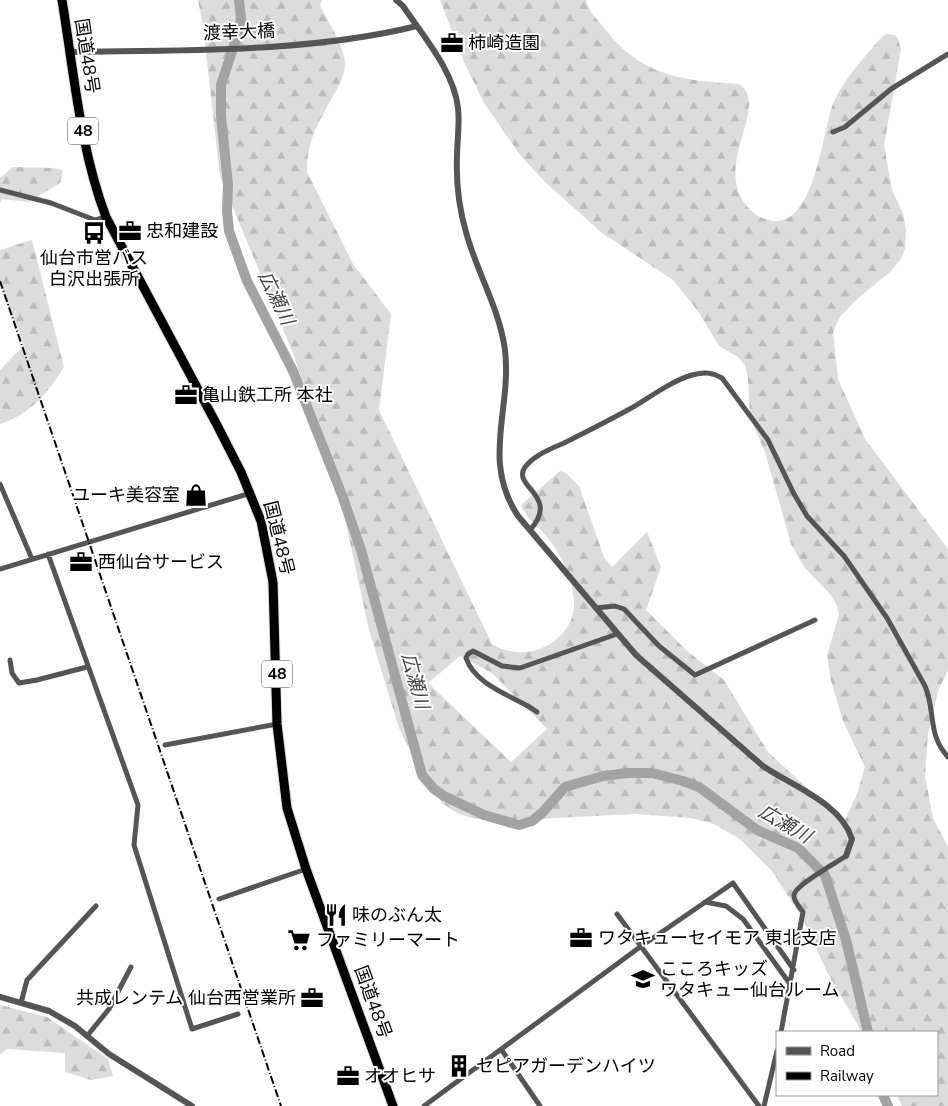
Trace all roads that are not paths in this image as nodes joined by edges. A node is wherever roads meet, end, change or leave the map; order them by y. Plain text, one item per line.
1 (62, 0) edge
2 (396, 0) edge
3 (417, 26) junction
4 (70, 52) junction
5 (948, 54) edge
6 (833, 132) dead end
7 (0, 190) edge
8 (106, 218) junction
9 (0, 484) edge
10 (250, 493) junction
11 (530, 530) junction
12 (48, 554) junction
13 (32, 559) junction
14 (0, 569) edge
15 (596, 608) junction
16 (815, 620) dead end
17 (617, 634) junction
18 (10, 660) dead end
19 (87, 667) junction
20 (537, 712) dead end
21 (277, 724) junction
22 (165, 745) dead end
23 (948, 757) edge
24 (846, 856) joint
25 (306, 869) junction
26 (219, 899) dead end
27 (705, 902) junction
28 (96, 906) dead end
29 (617, 914) dead end
30 (640, 947) junction
31 (131, 967) dead end
32 (794, 970) junction
33 (790, 984) junction
34 (0, 997) edge
35 (21, 1003) junction
36 (238, 1014) dead end
37 (781, 1031) edge
38 (87, 1036) junction
39 (501, 1049) junction
40 (776, 1055) edge
41 (192, 1106) edge
42 (393, 1106) edge
43 (424, 1106) edge
44 (540, 1106) edge
45 (759, 1106) edge
46 (764, 1106) edge

1 - 4 highway, 国道48号 / 48
2 - 3 street
3 - 4 street, 渡幸大橋
3 - 11 street
4 - 8 highway, 国道48号 / 48
5 - 6 street
7 - 8 street
8 - 10 highway, 国道48号 / 48
9 - 13 street
10 - 12 street
10 - 21 highway, 国道48号 / 48
11 - 15 street
11 - 23 street
12 - 13 street
12 - 19 street
13 - 14 street
15 - 16 street
15 - 17 street
17 - 20 street
17 - 24 street
18 - 19 street
19 - 36 street
21 - 22 street
21 - 25 highway, 国道48号 / 48
24 - 32 street
25 - 26 street
25 - 42 highway, 国道48号 / 48
27 - 30 street
27 - 32 street
27 - 33 street
28 - 35 street
29 - 30 street
30 - 39 street
30 - 45 street
31 - 38 street
32 - 33 street
33 - 37 street
34 - 35 street
35 - 38 street
38 - 41 street
39 - 43 street
39 - 44 street
40 - 46 street

